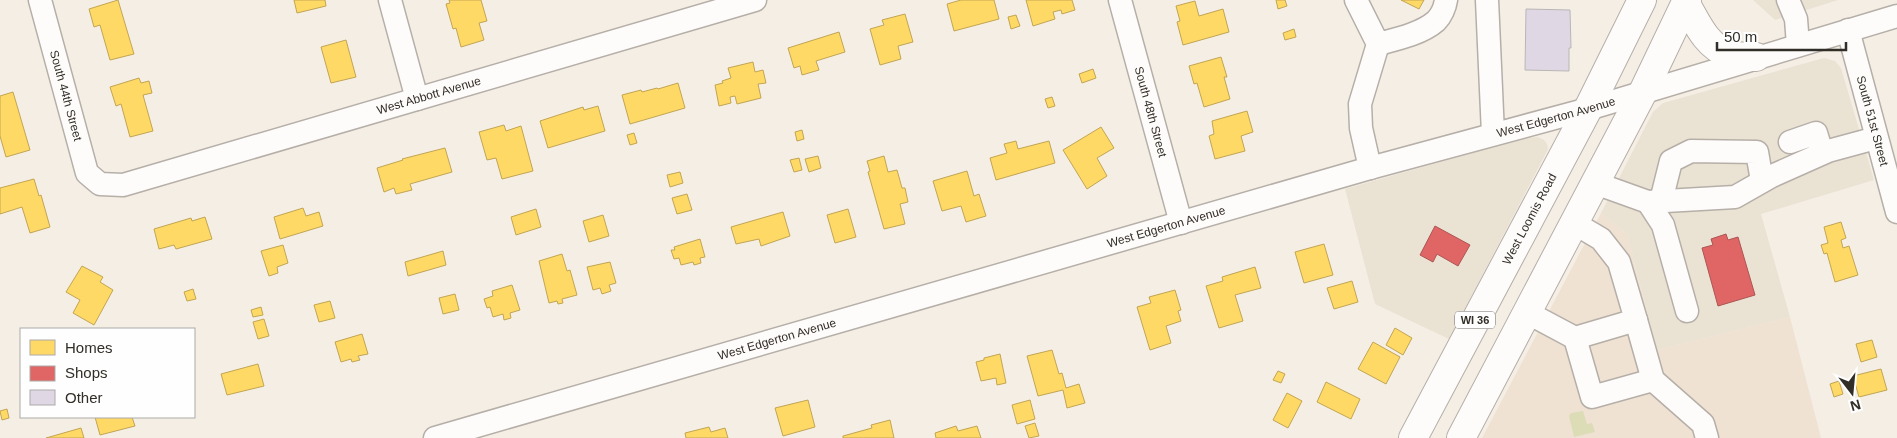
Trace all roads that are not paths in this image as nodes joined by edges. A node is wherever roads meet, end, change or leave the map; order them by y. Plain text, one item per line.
1 (40, 0) edge
2 (390, 0) edge
3 (1120, 0) edge
4 (1356, 0) edge
5 (1446, 0) edge
6 (1487, 0) edge
7 (1642, 0) edge
8 (745, 1) edge
9 (1686, 2) edge
10 (1795, 2) edge
11 (1897, 16) edge
12 (1848, 30) junction
13 (1378, 44) junction
14 (1798, 44) junction
15 (1756, 57) junction
16 (1643, 92) junction
17 (417, 98) junction
18 (1588, 109) junction
19 (1493, 134) junction
20 (1876, 138) junction
21 (1775, 147) junction
22 (1822, 153) junction
23 (1370, 168) junction
24 (1762, 182) junction
25 (1595, 183) junction
26 (100, 184) joint
27 (1654, 201) junction
28 (1538, 202) junction
29 (1897, 212) edge
30 (1181, 223) junction
31 (1574, 223) junction
32 (1687, 311) dead end
33 (1528, 313) junction
34 (1636, 320) junction
35 (1575, 338) junction
36 (1653, 380) junction
37 (435, 438) edge
38 (1412, 438) edge
39 (1461, 438) edge
40 (1707, 438) edge

1 - 26 street, South 44th Street
2 - 17 street
3 - 30 street, South 48th Street
4 - 13 street
5 - 13 street
6 - 19 street
7 - 18 main road, West Loomis Road / WI 36
8 - 17 street, West Abbott Avenue
9 - 15 main road
9 - 16 main road
10 - 14 street
11 - 12 street, West Edgerton Avenue
12 - 14 street, West Edgerton Avenue
12 - 20 street, South 51st Street
13 - 23 street
14 - 15 street, West Edgerton Avenue
15 - 16 street, West Edgerton Avenue
16 - 18 street, West Edgerton Avenue
16 - 25 main road
17 - 26 street, West Abbott Avenue
18 - 19 street, West Edgerton Avenue
18 - 28 main road, West Loomis Road / WI 36
19 - 23 street, West Edgerton Avenue
20 - 22 street
20 - 29 street, South 51st Street
21 - 22 street
21 - 24 street
21 - 27 street
22 - 24 street
23 - 30 street, West Edgerton Avenue
24 - 27 street
25 - 27 street
25 - 31 main road
27 - 32 street
28 - 31 main road
28 - 38 main road, West Loomis Road / WI 36
30 - 37 street, West Edgerton Avenue
31 - 33 main road
31 - 34 street
33 - 35 street
33 - 39 main road
34 - 35 street
34 - 36 street
35 - 36 street
36 - 40 street

